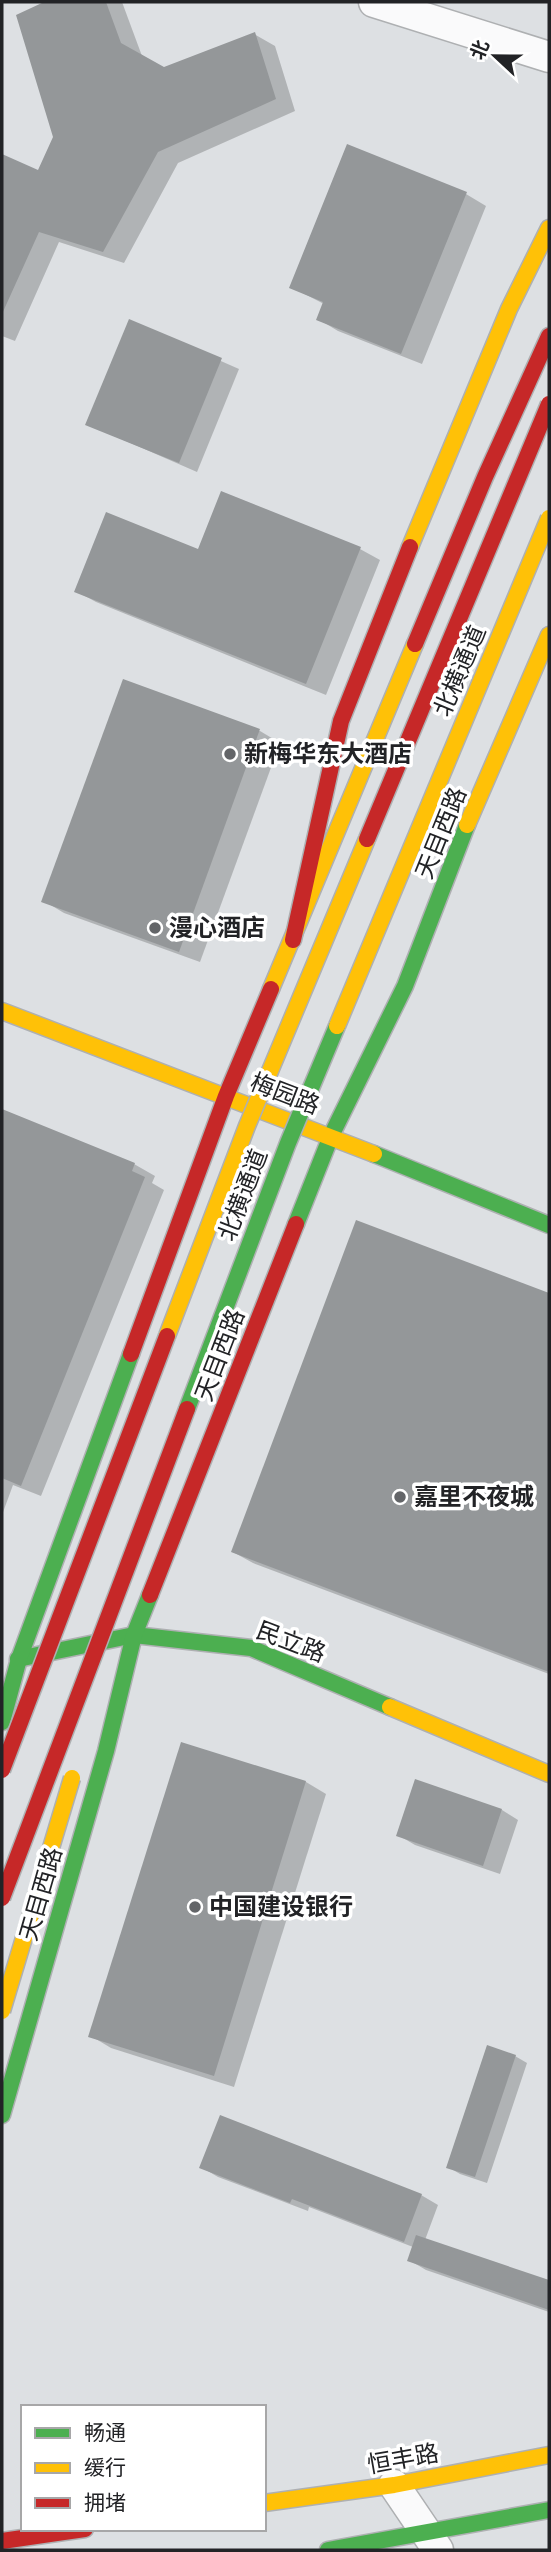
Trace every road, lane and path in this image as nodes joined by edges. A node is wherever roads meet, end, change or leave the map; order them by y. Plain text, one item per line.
1 (374, 2) edge
2 (549, 57) edge
3 (549, 228) edge
4 (549, 336) edge
5 (549, 404) edge
6 (549, 518) edge
7 (549, 529) edge
8 (536, 551) junction
9 (549, 635) edge
10 (293, 940) junction
11 (2, 1011) edge
12 (226, 1096) junction
13 (331, 1136) junction
14 (549, 1225) edge
15 (164, 1466) junction
16 (134, 1635) junction
17 (2, 1657) edge
18 (19, 1660) junction
19 (105, 1677) junction
20 (2, 1722) edge
21 (78, 1758) dead end
22 (2, 1770) edge
23 (549, 1774) edge
24 (2, 1898) edge
25 (2, 1981) edge
26 (2, 2011) edge
27 (2, 2115) edge
28 (549, 2455) edge
29 (394, 2484) junction
30 (266, 2503) edge
31 (549, 2510) edge
32 (71, 2531) edge
33 (2, 2541) edge
34 (434, 2542) edge
35 (328, 2550) edge

1 - 2 street
3 - 10 main road
4 - 10 main road
5 - 22 main road, 北横通道, bridge
6 - 8 main road, 北横通道, bridge
7 - 8 main road, bridge
8 - 15 main road, 北横通道, bridge
9 - 13 main road, 天目西路
10 - 12 main road
11 - 12 main road, 梅园路
12 - 13 main road, 梅园路
12 - 18 main road
13 - 14 main road, 梅园路
13 - 16 main road, 天目西路
15 - 19 main road, bridge
15 - 24 main road, 北横通道, bridge
16 - 18 main road, 民立路
16 - 19 main road
16 - 23 main road, 民立路
16 - 27 main road, 天目西路
17 - 18 main road, 民立路
18 - 20 main road
19 - 25 main road
21 - 26 main road, bridge
28 - 29 main road, 恒丰路
29 - 30 main road, 恒丰路
29 - 34 street
31 - 34 main road
32 - 33 main road
34 - 35 main road

